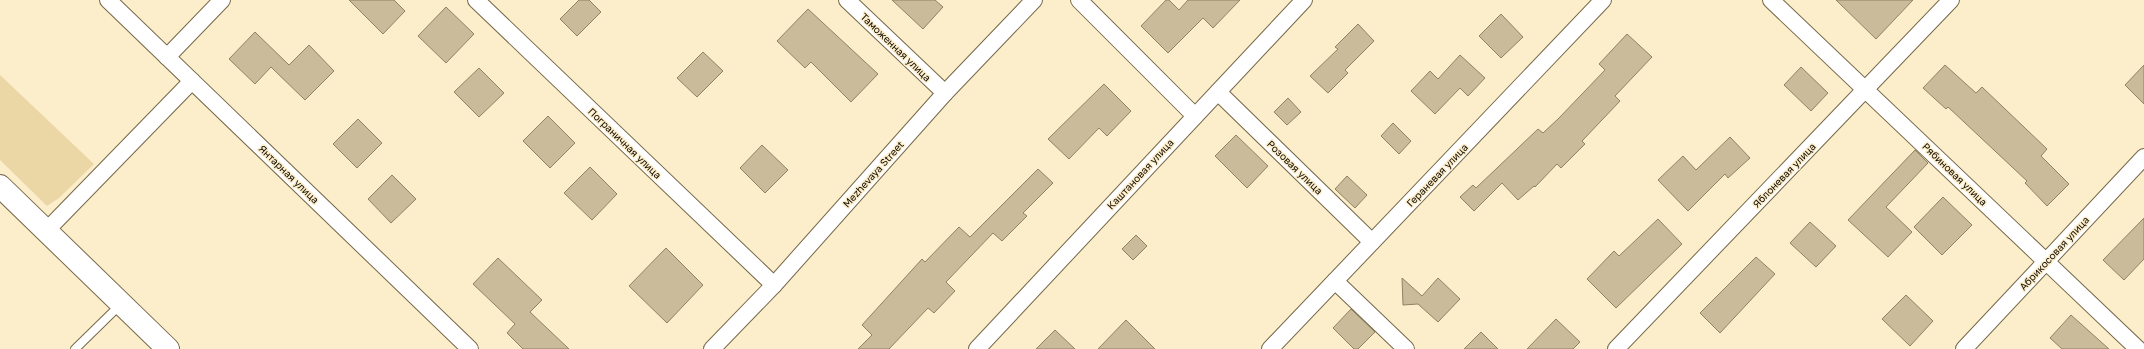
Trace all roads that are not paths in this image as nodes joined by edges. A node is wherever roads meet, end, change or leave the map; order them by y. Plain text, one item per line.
1 (108, 0) edge
2 (222, 0) edge
3 (476, 0) edge
4 (847, 0) edge
5 (1034, 0) edge
6 (1079, 0) edge
7 (1304, 0) edge
8 (1603, 0) edge
9 (1771, 0) edge
10 (1951, 0) edge
11 (167, 57) junction
12 (192, 81) junction
13 (1866, 90) junction
14 (1218, 92) junction
15 (945, 93) junction
16 (1195, 116) junction
17 (2144, 157) edge
18 (0, 186) edge
19 (47, 230) junction
20 (1372, 242) junction
21 (2047, 262) junction
22 (1335, 281) junction
23 (774, 285) junction
24 (122, 304) junction
25 (75, 349) edge
26 (168, 349) edge
27 (470, 349) edge
28 (712, 349) edge
29 (977, 349) edge
30 (1270, 349) edge
31 (1406, 349) edge
32 (1616, 349) edge
33 (1964, 349) edge
34 (2138, 349) edge

1 - 11 street, Янтарная улица
2 - 11 street
3 - 23 street, Пограничная улица
4 - 15 street, Таможенная улица
5 - 15 street, Mezhevaya Street
6 - 16 street
7 - 14 street, Каштановая улица
8 - 20 street, Гераневая улица
9 - 13 street, Рябиновая улица
10 - 13 street, Яблоневая улица
11 - 12 street, Янтарная улица
12 - 19 street
12 - 27 street, Янтарная улица
13 - 21 street, Рябиновая улица
13 - 32 street, Яблоневая улица
14 - 16 street, Каштановая улица
14 - 20 street, Розовая улица
15 - 23 street, Mezhevaya Street
16 - 29 street, Каштановая улица
17 - 21 street, Абрикосовая улица
18 - 19 street
19 - 24 street
20 - 22 street, Гераневая улица
21 - 33 street, Абрикосовая улица
21 - 34 street, Рябиновая улица
22 - 30 street, Гераневая улица
22 - 31 street
23 - 28 street, Mezhevaya Street
24 - 25 lane
24 - 26 street

